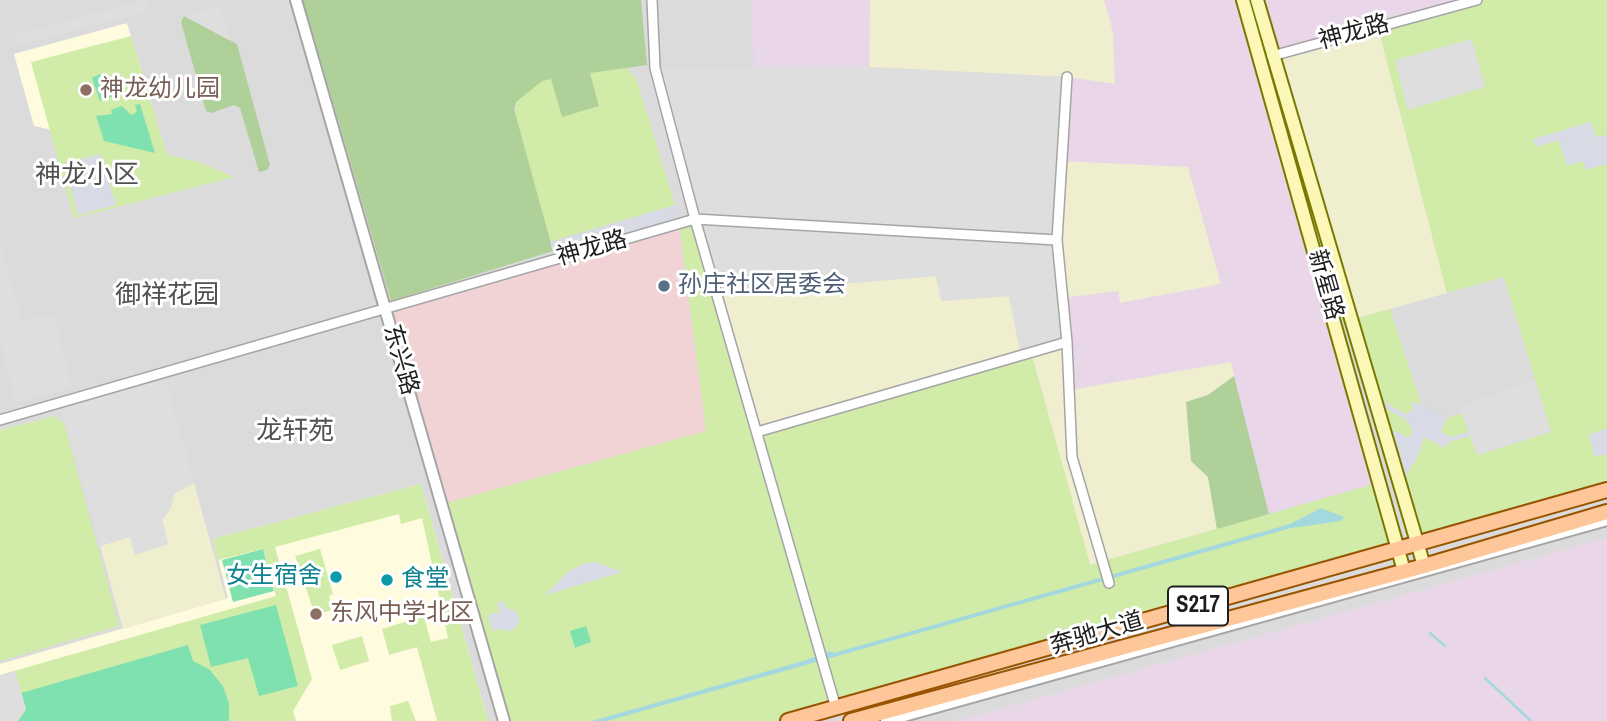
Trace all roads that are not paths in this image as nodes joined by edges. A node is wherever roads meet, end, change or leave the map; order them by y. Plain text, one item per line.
1 (296, 0) edge
2 (652, 0) edge
3 (1243, 0) edge
4 (1256, 0) edge
5 (1477, 0) edge
6 (1272, 56) junction
7 (1067, 77) dead end
8 (695, 219) junction
9 (1058, 240) junction
10 (386, 310) junction
11 (1068, 342) junction
12 (0, 420) edge
13 (757, 432) junction
14 (1607, 490) edge
15 (1607, 512) edge
16 (1607, 520) edge
17 (1417, 545) junction
18 (1400, 549) junction
19 (1424, 566) junction
20 (1398, 575) junction
21 (1110, 583) dead end
22 (836, 708) junction
23 (504, 721) edge
24 (788, 721) edge
25 (851, 721) edge
26 (886, 721) edge

1 - 10 street, 东兴路
2 - 8 street
3 - 18 main road, 新星路
4 - 6 main road, 新星路
5 - 6 street, 神龙路
6 - 17 main road, 新星路
7 - 9 street
8 - 9 street, 神龙路
8 - 10 street, 神龙路
8 - 13 street
9 - 11 street
10 - 12 street, 神龙路
10 - 23 street, 东兴路
11 - 13 street
11 - 21 street
13 - 22 street
14 - 17 main road, 奔驰大道 / S217
15 - 19 main road, 奔驰大道 / S217
16 - 20 street
17 - 18 main road, 奔驰大道 / S217
17 - 19 main road, 新星路
18 - 20 main road, 新星路
18 - 22 main road, 奔驰大道 / S217
19 - 20 main road, 奔驰大道 / S217
20 - 25 main road, 奔驰大道 / S217
20 - 26 street
22 - 24 main road, 奔驰大道 / S217

